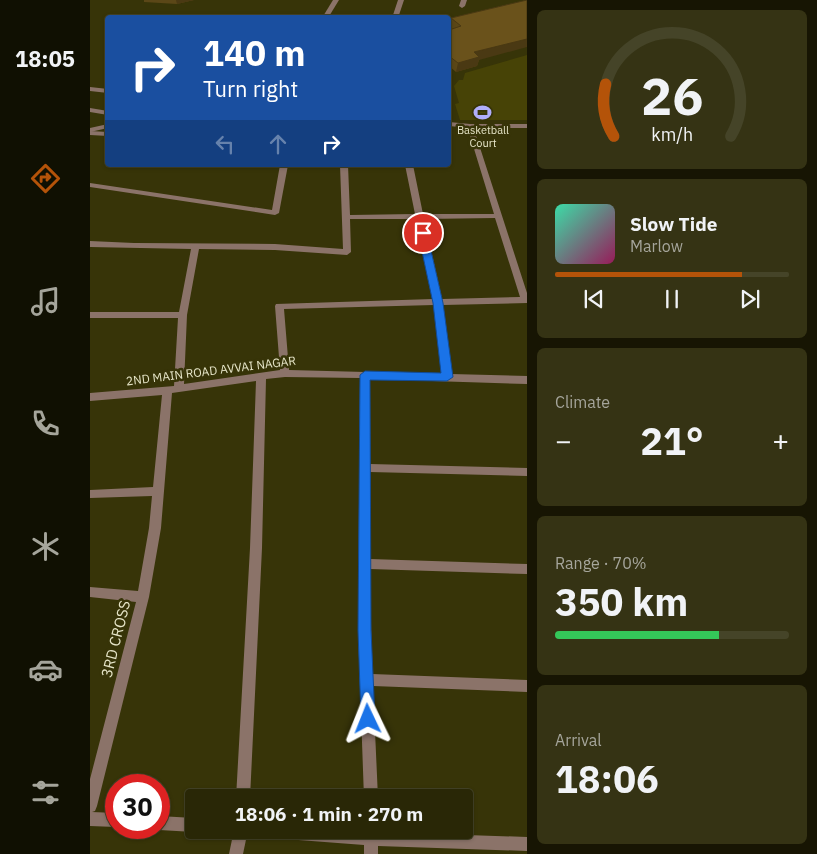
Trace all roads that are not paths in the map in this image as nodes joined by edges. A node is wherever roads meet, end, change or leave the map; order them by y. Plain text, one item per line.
1 (336, 0) edge
2 (401, 0) edge
3 (327, 15) edge
4 (396, 15) edge
5 (90, 89) edge
6 (105, 91) edge
7 (90, 110) edge
8 (105, 112) edge
9 (451, 124) edge
10 (470, 126) junction
11 (527, 126) edge
12 (105, 127) edge
13 (90, 132) edge
14 (105, 134) edge
15 (284, 167) edge
16 (344, 167) edge
17 (409, 167) edge
18 (90, 185) edge
19 (419, 216) junction
20 (497, 216) junction
21 (347, 217) junction
22 (90, 244) edge
23 (195, 247) junction
24 (526, 300) edge
25 (438, 303) junction
26 (90, 315) edge
27 (182, 315) junction
28 (285, 373) junction
29 (365, 375) junction
30 (261, 377) junction
31 (447, 377) junction
32 (527, 380) edge
33 (179, 388) junction
34 (167, 391) junction
35 (90, 397) edge
36 (365, 468) junction
37 (527, 472) edge
38 (159, 492) junction
39 (90, 494) edge
40 (364, 564) junction
41 (527, 569) edge
42 (90, 592) edge
43 (143, 597) junction
44 (366, 680) junction
45 (527, 686) edge
46 (243, 789) edge
47 (371, 789) edge
48 (90, 806) edge
49 (90, 819) edge
50 (105, 820) edge
51 (170, 824) edge
52 (185, 825) edge
53 (239, 839) edge
54 (372, 839) edge
55 (450, 839) edge
56 (527, 844) edge
57 (236, 854) edge
58 (372, 854) edge

1 - 3 street
2 - 4 street
5 - 6 street
7 - 8 street
9 - 10 street
10 - 11 street
10 - 20 street
12 - 13 street
13 - 14 street
15 - 18 street
16 - 21 street
17 - 19 street
19 - 20 street
19 - 21 street
19 - 25 street
20 - 24 street
21 - 23 street
22 - 23 street
23 - 27 street
24 - 25 street
25 - 28 street
25 - 31 street
26 - 27 street
27 - 33 street
28 - 29 street, 2ND MAIN ROAD AVVAI NAGAR
28 - 30 street, 2ND MAIN ROAD AVVAI NAGAR
29 - 31 street, 2ND MAIN ROAD AVVAI NAGAR
29 - 36 street
30 - 33 street, 2ND MAIN ROAD AVVAI NAGAR
30 - 46 street
31 - 32 street, 2ND MAIN ROAD AVVAI NAGAR
33 - 34 street, 2ND MAIN ROAD AVVAI NAGAR
34 - 35 street, 2ND MAIN ROAD AVVAI NAGAR
34 - 38 street, 3RD CROSS
36 - 37 street
36 - 40 street
38 - 39 street
38 - 43 street, 3RD CROSS
40 - 41 street
40 - 44 street
42 - 43 street
43 - 48 street, 3RD CROSS
44 - 45 street
44 - 47 street
49 - 50 street
51 - 52 street
53 - 57 street
54 - 58 street
55 - 56 street

